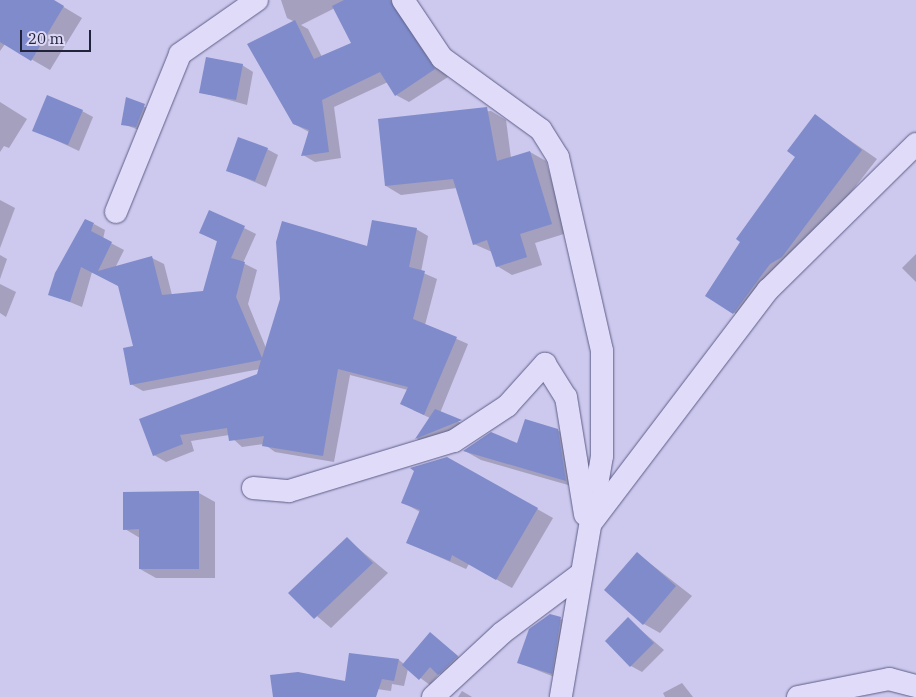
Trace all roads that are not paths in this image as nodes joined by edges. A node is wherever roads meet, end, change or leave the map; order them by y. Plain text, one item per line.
1 (257, 0) edge
2 (403, 0) edge
3 (916, 144) edge
4 (116, 212) dead end
5 (253, 488) dead end
6 (588, 527) junction
7 (578, 576) junction
8 (916, 686) edge
9 (433, 697) edge
10 (561, 697) edge
11 (798, 697) edge

1 - 4 street
2 - 6 street
3 - 6 street
5 - 6 street
6 - 7 street
7 - 9 street
7 - 10 street
8 - 11 street

